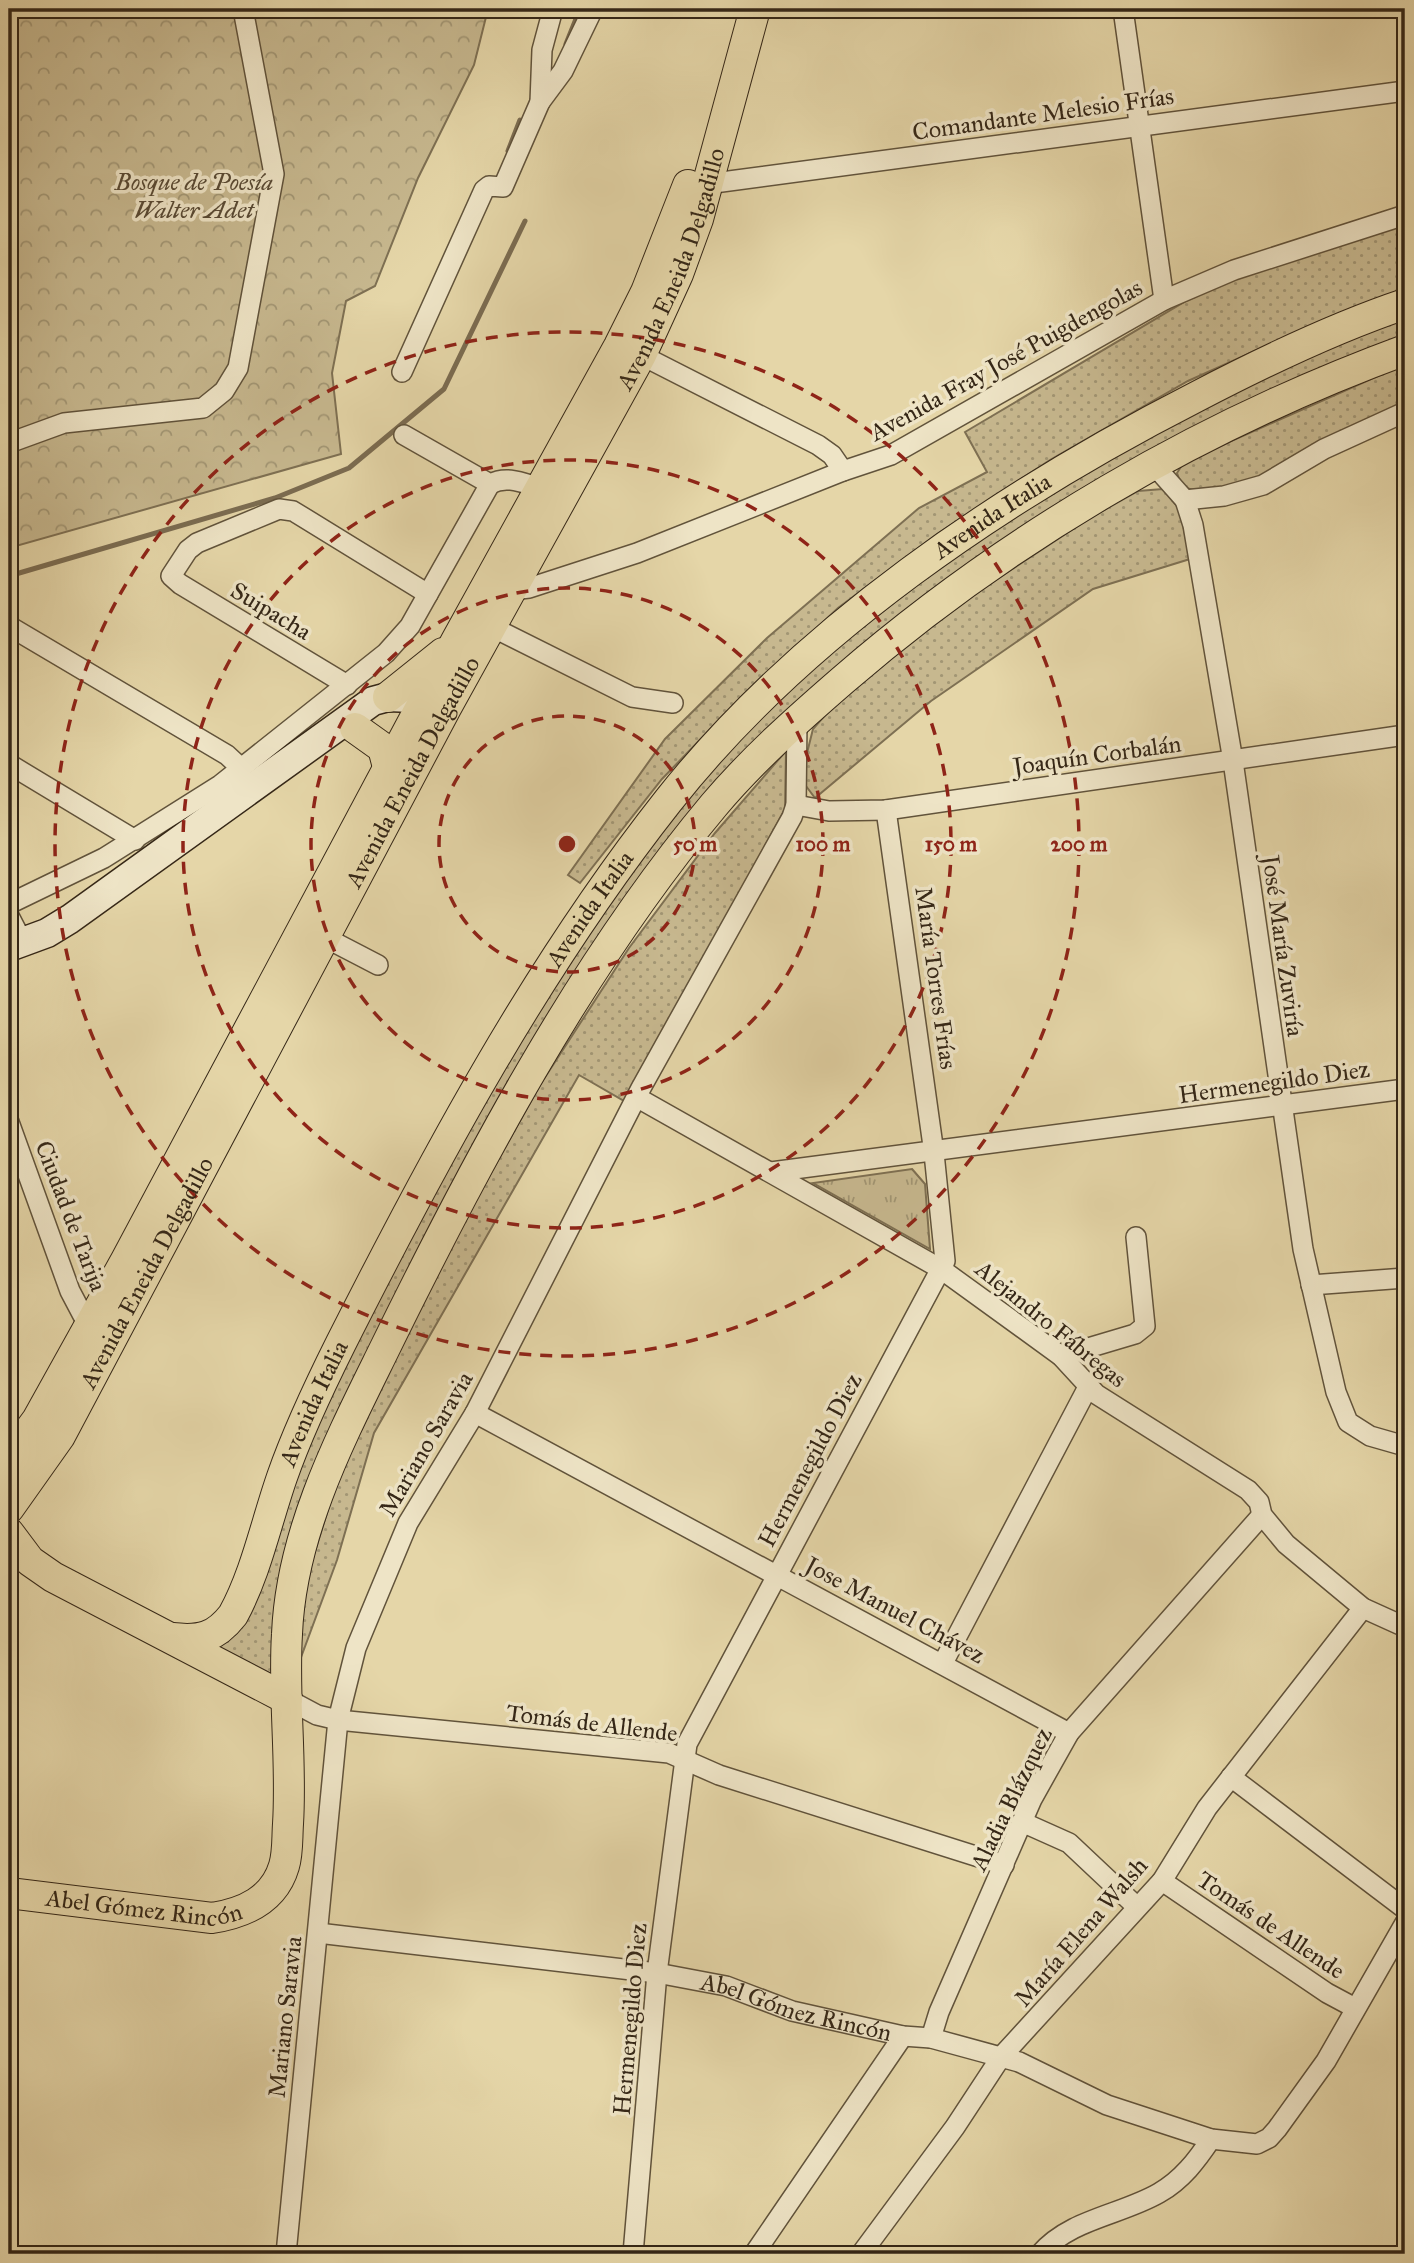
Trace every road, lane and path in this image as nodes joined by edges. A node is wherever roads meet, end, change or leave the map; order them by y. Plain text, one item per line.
1 (243, 9) edge
2 (553, 9) edge
3 (593, 9) edge
4 (736, 9) edge
5 (755, 9) edge
6 (1123, 9) edge
7 (1405, 91) edge
8 (540, 102) junction
9 (1139, 125) junction
10 (697, 184) junction
11 (1405, 215) edge
12 (1164, 300) junction
13 (1405, 304) edge
14 (1405, 350) edge
15 (640, 355) junction
16 (402, 372) dead end
17 (1405, 412) edge
18 (404, 435) dead end
19 (9, 443) edge
20 (1153, 464) junction
21 (844, 471) junction
22 (490, 484) junction
23 (541, 488) junction
24 (1185, 500) junction
25 (512, 590) junction
26 (428, 594) junction
27 (9, 626) edge
28 (472, 628) junction
29 (347, 685) junction
30 (388, 697) junction
31 (673, 703) dead end
32 (432, 712) junction
33 (797, 720) junction
34 (345, 729) junction
35 (1405, 735) edge
36 (1233, 761) junction
37 (9, 764) edge
38 (241, 768) junction
39 (389, 771) junction
40 (796, 805) junction
41 (886, 810) junction
42 (135, 840) junction
43 (9, 904) edge
44 (9, 916) edge
45 (326, 938) junction
46 (16, 945) edge
47 (378, 965) dead end
48 (1405, 1089) edge
49 (638, 1098) junction
50 (1281, 1106) junction
51 (9, 1122) edge
52 (934, 1153) junction
53 (771, 1172) junction
54 (1136, 1237) dead end
55 (941, 1269) junction
56 (1405, 1278) edge
57 (1311, 1285) junction
58 (89, 1327) junction
59 (1061, 1356) junction
60 (1088, 1387) junction
61 (475, 1413) junction
62 (1405, 1446) edge
63 (9, 1458) edge
64 (9, 1508) edge
65 (1262, 1515) junction
66 (9, 1534) edge
67 (776, 1574) junction
68 (1363, 1608) junction
69 (1405, 1627) edge
70 (172, 1638) junction
71 (943, 1663) junction
72 (287, 1699) junction
73 (338, 1720) junction
74 (1069, 1733) junction
75 (683, 1758) junction
76 (1231, 1777) junction
77 (1023, 1822) junction
78 (1004, 1865) junction
79 (1161, 1881) junction
80 (270, 1890) joint
81 (9, 1893) edge
82 (1136, 1907) junction
83 (1405, 1909) edge
84 (1405, 1923) edge
85 (318, 1933) junction
86 (657, 1973) junction
87 (1355, 2008) junction
88 (903, 2036) junction
89 (930, 2038) junction
90 (1001, 2057) junction
91 (1211, 2138) junction
92 (286, 2254) edge
93 (633, 2254) edge
94 (754, 2254) edge
95 (861, 2254) edge
96 (1040, 2254) edge

1 - 19 street
2 - 8 street
3 - 8 street
4 - 10 main road, Avenida Eneida Delgadillo
5 - 10 main road, Avenida Eneida Delgadillo
6 - 9 street
7 - 9 street, Comandante Melesio Frías
8 - 16 street
9 - 10 street, Comandante Melesio Frías
9 - 12 street
10 - 15 main road, Avenida Eneida Delgadillo
10 - 23 main road, Avenida Eneida Delgadillo
11 - 12 street, Avenida Fray José Puigdengolas
12 - 21 street, Avenida Fray José Puigdengolas
13 - 70 main road, Avenida Italia
14 - 20 main road, Avenida Italia
15 - 21 street
15 - 25 main road, Avenida Eneida Delgadillo
17 - 24 street
18 - 22 street
20 - 24 street, José María Zuviría
20 - 33 main road, Avenida Italia
21 - 25 street, Avenida Fray José Puigdengolas
22 - 23 street
22 - 26 street
23 - 28 main road, Avenida Eneida Delgadillo
24 - 36 street, José María Zuviría
25 - 28 main road, Avenida Eneida Delgadillo
26 - 29 street
26 - 29 street, Suipacha
27 - 38 street
28 - 30 main road
28 - 31 street
28 - 32 main road, Avenida Eneida Delgadillo
29 - 38 street
30 - 32 main road
30 - 34 main road
32 - 34 main road
32 - 39 main road, Avenida Eneida Delgadillo
32 - 45 main road, Avenida Eneida Delgadillo
33 - 40 street, Mariano Saravia
33 - 72 main road, Avenida Italia
34 - 39 main road
34 - 46 main road
35 - 36 street, Joaquín Corbalán
36 - 41 street, Joaquín Corbalán
36 - 50 street, José María Zuviría
37 - 42 street
38 - 42 street
39 - 58 main road, Avenida Eneida Delgadillo
40 - 41 street, Joaquín Corbalán
40 - 49 street, Mariano Saravia
41 - 52 street, María Torres Frías
42 - 43 street
44 - 46 street
45 - 47 street
45 - 64 main road, Avenida Eneida Delgadillo
48 - 50 street, Hermenegildo Diez
49 - 53 street, Alejandro Fábregas
49 - 61 street, Mariano Saravia
50 - 52 street, Hermenegildo Diez
50 - 57 street, José María Zuviría
51 - 58 street, Ciudad de Tarija
52 - 53 street
52 - 55 street, Hermenegildo Diez
53 - 55 street, Alejandro Fábregas
54 - 59 street
55 - 59 street, Alejandro Fábregas
55 - 67 street, Hermenegildo Diez
56 - 57 street
57 - 62 street, José María Zuviría
58 - 63 main road, Avenida Eneida Delgadillo
59 - 60 street, Alejandro Fábregas
60 - 65 street, Alejandro Fábregas
60 - 71 street
61 - 67 street, Jose Manuel Chávez
61 - 73 street, Mariano Saravia
65 - 68 street, Alejandro Fábregas
65 - 74 street, Aladia Blázquez
66 - 70 main road
67 - 71 street, Jose Manuel Chávez
67 - 75 street, Hermenegildo Diez
68 - 69 street, Alejandro Fábregas
68 - 76 street, María Elena Walsh
70 - 72 main road
71 - 74 street, Jose Manuel Chávez
72 - 73 street, Tomás de Allende
72 - 80 main road, Avenida Italia
73 - 75 street, Tomás de Allende
73 - 85 street, Mariano Saravia
74 - 77 street, Aladia Blázquez
75 - 78 street, Tomás de Allende
75 - 86 street, Hermenegildo Diez
76 - 79 street, María Elena Walsh
76 - 83 street
77 - 78 street, Aladia Blázquez
77 - 82 street
78 - 89 street, Aladia Blázquez
79 - 82 street, María Elena Walsh
79 - 87 street, Tomás de Allende
80 - 81 main road, Abel Gómez Rincón
82 - 90 street, María Elena Walsh
84 - 87 street
85 - 86 street, Abel Gómez Rincón
85 - 92 street, Mariano Saravia
86 - 88 street, Abel Gómez Rincón
86 - 93 street, Hermenegildo Diez
87 - 91 street, Abel Gómez Rincón
88 - 89 street, Abel Gómez Rincón
88 - 94 street
89 - 90 street, Abel Gómez Rincón
90 - 91 street, Abel Gómez Rincón
90 - 95 street, María Elena Walsh
91 - 96 street

